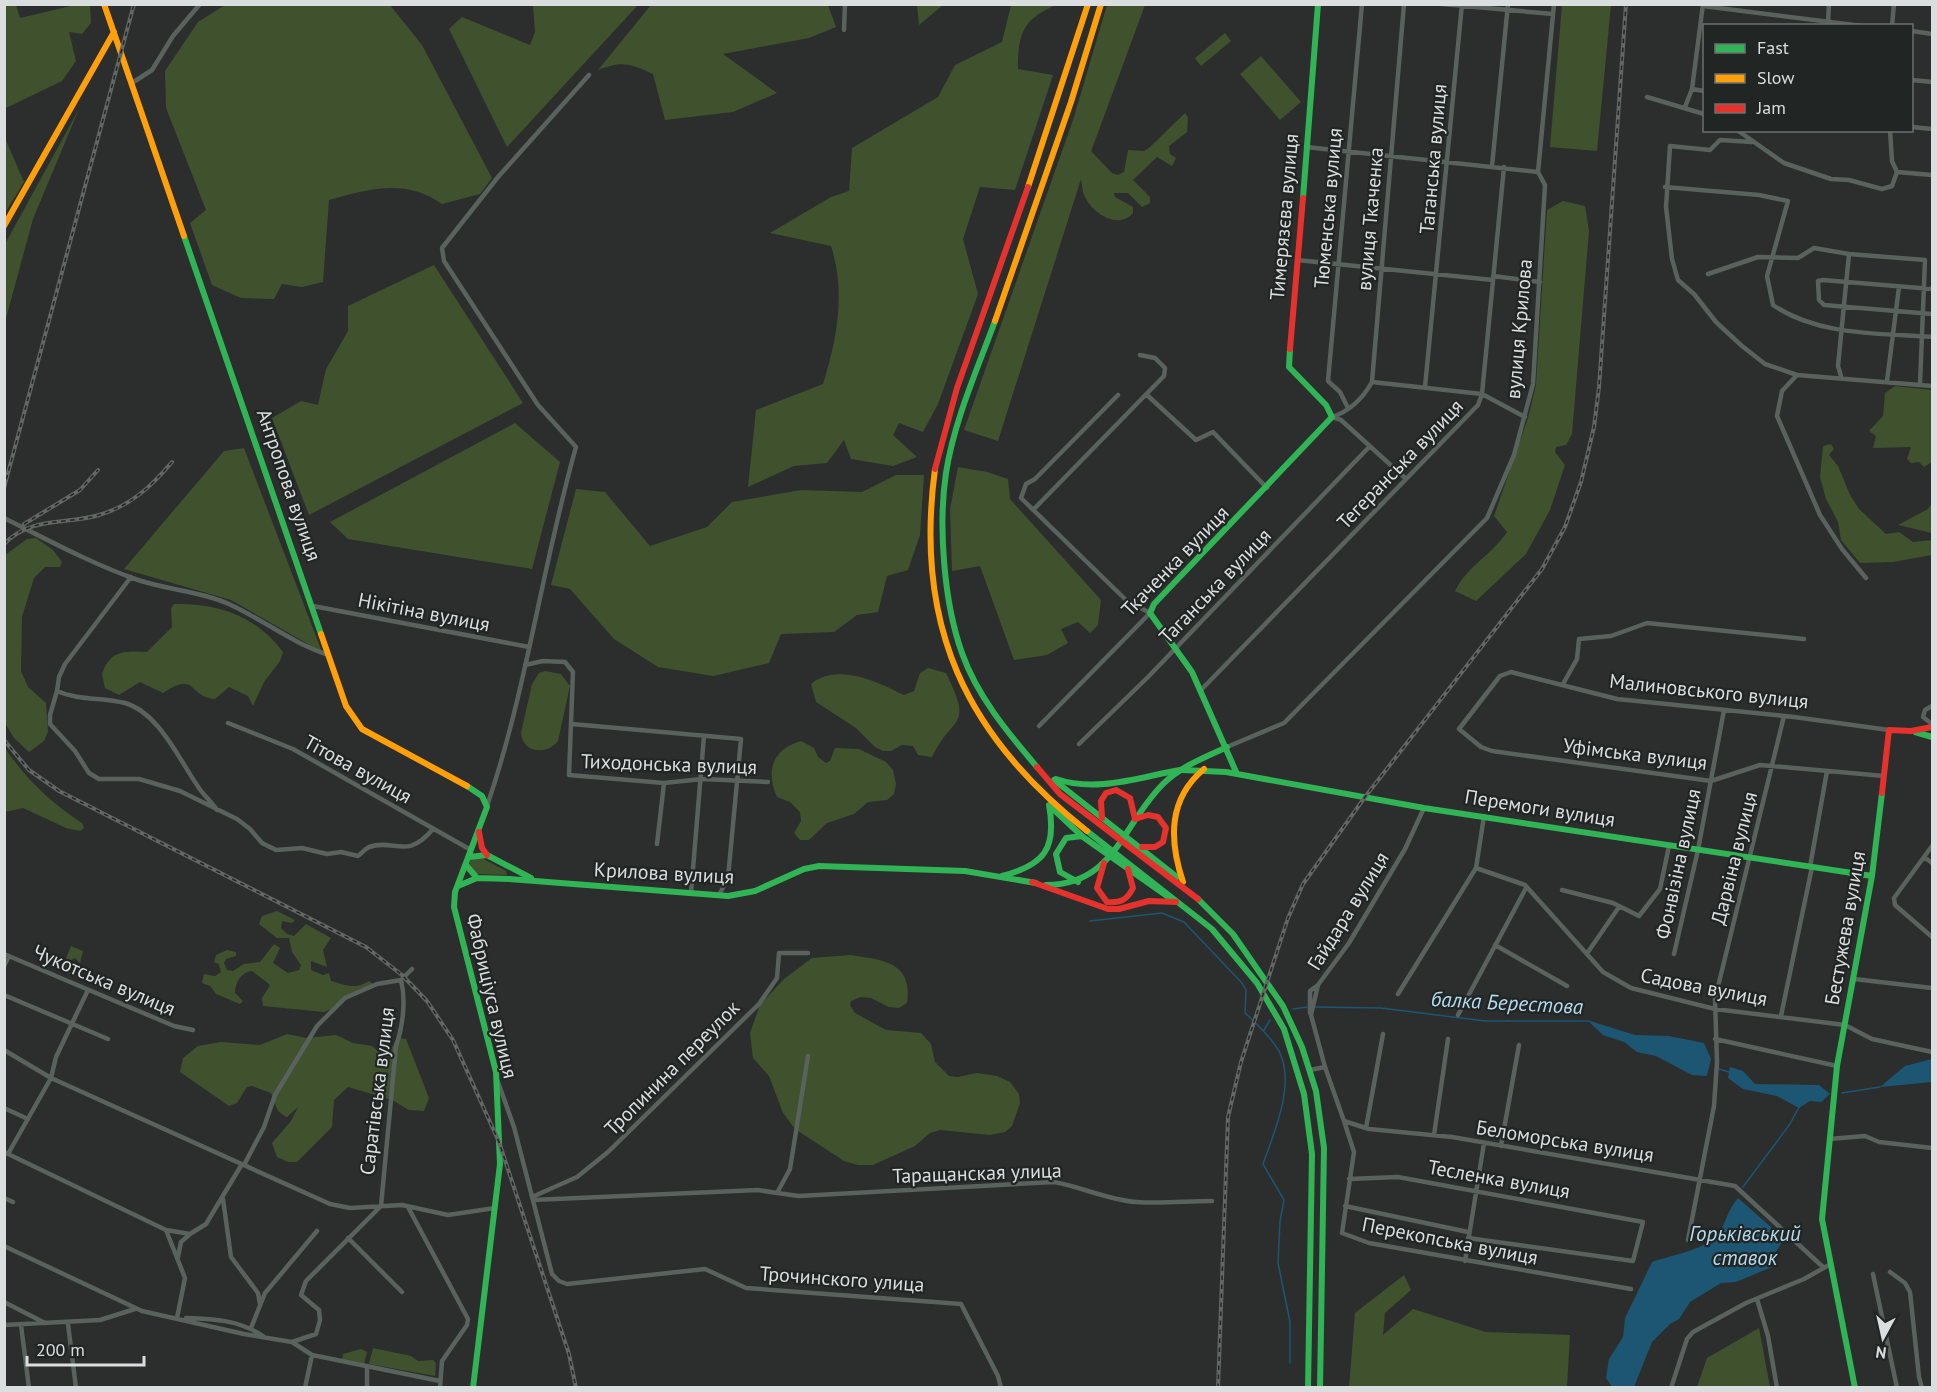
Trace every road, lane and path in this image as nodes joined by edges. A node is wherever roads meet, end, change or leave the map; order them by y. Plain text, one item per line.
1 (104, 4) edge
2 (200, 4) edge
3 (845, 4) edge
4 (1088, 4) edge
5 (1101, 4) edge
6 (1318, 4) edge
7 (1362, 4) edge
8 (1404, 4) edge
9 (1442, 4) edge
10 (1554, 4) edge
11 (1829, 4) edge
12 (1894, 4) edge
13 (1703, 5) edge
14 (1462, 6) edge
15 (1507, 8) edge
16 (1553, 14) junction
17 (1828, 22) junction
18 (1845, 24) edge
19 (1892, 24) edge
20 (844, 30) dead end
21 (1913, 31) edge
22 (114, 32) junction
23 (1932, 34) edge
24 (1696, 53) junction
25 (1703, 55) edge
26 (589, 75) dead end
27 (1913, 80) edge
28 (1932, 82) edge
29 (132, 83) junction
30 (1692, 89) junction
31 (1703, 91) edge
32 (1647, 97) dead end
33 (1685, 107) junction
34 (1703, 114) edge
35 (1913, 127) edge
36 (1932, 129) edge
37 (1740, 132) edge
38 (1890, 132) edge
39 (1752, 142) junction
40 (1306, 147) junction
41 (1348, 152) junction
42 (1390, 156) junction
43 (1448, 162) junction
44 (1492, 166) junction
45 (1504, 167) junction
46 (1538, 172) junction
47 (1897, 172) junction
48 (1932, 175) edge
49 (1665, 187) junction
50 (4, 226) edge
51 (1849, 254) junction
52 (1773, 256) junction
53 (1297, 260) junction
54 (1338, 265) junction
55 (1380, 269) junction
56 (1437, 273) junction
57 (1708, 274) dead end
58 (1493, 278) junction
59 (1540, 282) junction
60 (1846, 283) junction
61 (1899, 287) junction
62 (1923, 289) junction
63 (1932, 290) edge
64 (990, 291) junction
65 (1002, 295) junction
66 (1843, 307) junction
67 (1896, 311) junction
68 (1923, 313) junction
69 (1932, 314) edge
70 (1841, 329) junction
71 (1894, 334) junction
72 (1922, 336) junction
73 (1932, 337) edge
74 (1140, 355) dead end
75 (1797, 375) junction
76 (1841, 376) junction
77 (1887, 381) junction
78 (1372, 382) junction
79 (1920, 384) junction
80 (1932, 386) edge
81 (1425, 387) junction
82 (1482, 394) junction
83 (1118, 395) dead end
84 (1147, 395) junction
85 (1348, 408) junction
86 (1332, 417) junction
87 (1525, 417) junction
88 (1370, 446) junction
89 (1405, 478) junction
90 (1267, 488) junction
91 (1033, 510) junction
92 (4, 518) edge
93 (131, 578) junction
94 (1866, 578) dead end
95 (313, 606) junction
96 (1150, 613) junction
97 (1804, 639) dead end
98 (529, 647) junction
99 (1175, 648) junction
100 (329, 655) junction
101 (525, 664) junction
102 (1563, 684) junction
103 (1201, 690) junction
104 (57, 692) junction
105 (1932, 706) edge
106 (1724, 710) junction
107 (1784, 716) junction
108 (228, 723) dead end
109 (572, 724) junction
110 (1039, 726) dead end
111 (1932, 726) edge
112 (1459, 729) joint
113 (1889, 730) junction
114 (1911, 731) junction
115 (704, 736) junction
116 (1932, 737) edge
117 (1079, 744) dead end
118 (1227, 747) junction
119 (1772, 766) junction
120 (1204, 769) junction
121 (1040, 770) junction
122 (1180, 770) junction
123 (1827, 771) junction
124 (1237, 774) junction
125 (1049, 776) junction
126 (1885, 776) junction
127 (702, 779) junction
128 (737, 779) junction
129 (1711, 781) junction
130 (768, 782) dead end
131 (664, 783) junction
132 (1035, 788) junction
133 (1049, 806) junction
134 (487, 807) junction
135 (1424, 808) junction
136 (217, 810) junction
137 (1484, 816) junction
138 (1102, 818) junction
139 (1135, 819) junction
140 (433, 829) junction
141 (479, 832) junction
142 (1083, 837) junction
143 (657, 844) dead end
144 (1669, 846) junction
145 (1932, 846) edge
146 (1142, 848) junction
147 (1698, 850) junction
148 (470, 853) junction
149 (487, 855) junction
150 (1924, 856) junction
151 (1750, 858) junction
152 (1104, 863) junction
153 (1932, 863) edge
154 (466, 865) junction
155 (1811, 867) junction
156 (512, 868) junction
157 (1476, 868) junction
158 (1128, 869) junction
159 (1002, 876) junction
160 (1872, 876) junction
161 (477, 878) junction
162 (508, 879) junction
163 (535, 880) junction
164 (1032, 882) junction
165 (1078, 882) junction
166 (1183, 882) junction
167 (458, 886) junction
168 (1526, 888) junction
169 (1562, 890) dead end
170 (691, 893) junction
171 (718, 896) junction
172 (1176, 902) junction
173 (1200, 902) junction
174 (1184, 904) junction
175 (1619, 907) junction
176 (1932, 937) edge
177 (1495, 945) junction
178 (1588, 952) junction
179 (808, 953) dead end
180 (1674, 954) dead end
181 (7, 955) edge
182 (4, 966) edge
183 (412, 969) dead end
184 (1854, 979) junction
185 (401, 980) junction
186 (1567, 986) dead end
187 (1932, 988) edge
188 (88, 990) junction
189 (1398, 994) dead end
190 (4, 995) edge
191 (1715, 1009) junction
192 (1458, 1015) dead end
193 (1780, 1016) junction
194 (71, 1024) junction
195 (1845, 1025) junction
196 (193, 1030) dead end
197 (1383, 1034) dead end
198 (108, 1039) dead end
199 (1448, 1039) dead end
200 (1715, 1039) junction
201 (1519, 1045) dead end
202 (4, 1050) edge
203 (1932, 1052) edge
204 (808, 1056) dead end
205 (1837, 1066) junction
206 (1325, 1067) junction
207 (1310, 1070) junction
208 (51, 1077) junction
209 (496, 1079) junction
210 (4, 1108) edge
211 (1320, 1110) junction
212 (1307, 1112) junction
213 (28, 1119) junction
214 (1344, 1121) junction
215 (1366, 1128) junction
216 (1434, 1135) junction
217 (1829, 1139) junction
218 (1484, 1143) junction
219 (1501, 1146) junction
220 (1932, 1148) edge
221 (6, 1153) edge
222 (243, 1165) junction
223 (1349, 1179) junction
224 (1701, 1180) junction
225 (1475, 1189) junction
226 (777, 1192) junction
227 (4, 1198) edge
228 (533, 1198) junction
229 (223, 1199) junction
230 (1212, 1201) dead end
231 (13, 1202) dead end
232 (381, 1206) junction
233 (1345, 1206) junction
234 (408, 1207) junction
235 (495, 1208) junction
236 (166, 1230) junction
237 (317, 1231) dead end
238 (190, 1234) junction
239 (1468, 1235) junction
240 (348, 1238) junction
241 (1688, 1240) dead end
242 (4, 1246) edge
243 (178, 1258) junction
244 (1465, 1261) junction
245 (1826, 1266) junction
246 (1890, 1272) dead end
247 (1873, 1274) dead end
248 (1631, 1289) dead end
249 (402, 1292) dead end
250 (1756, 1299) junction
251 (4, 1302) edge
252 (260, 1304) junction
253 (135, 1309) junction
254 (176, 1318) junction
255 (68, 1323) junction
256 (47, 1324) junction
257 (4, 1325) edge
258 (21, 1325) junction
259 (251, 1328) junction
260 (266, 1338) junction
261 (292, 1342) junction
262 (312, 1355) junction
263 (367, 1368) junction
264 (440, 1384) edge
265 (29, 1388) edge
266 (76, 1388) edge
267 (305, 1388) edge
268 (367, 1388) edge
269 (473, 1388) edge
270 (1001, 1388) edge
271 (1308, 1388) edge
272 (1320, 1388) edge
273 (1671, 1388) edge
274 (1777, 1388) edge
275 (1855, 1388) edge
276 (1897, 1388) edge
277 (1922, 1388) edge

1 - 22 main road, Антропова вулиця
2 - 29 street
3 - 20 street
4 - 64 main road
5 - 65 main road
6 - 40 main road, Тимерязєва вулиця
7 - 41 street, Тюменська вулиця
8 - 42 street, вулиця Ткаченка
9 - 14 street
10 - 16 street, вулиця Крилова
11 - 17 street
12 - 19 street
13 - 17 street
13 - 24 street
14 - 15 street
14 - 43 street, Таганська вулиця
15 - 16 street
15 - 44 street
16 - 46 street, вулиця Крилова
17 - 18 street
21 - 23 street
22 - 29 main road, Антропова вулиця
22 - 50 main road
24 - 25 street
24 - 30 street
26 - 98 street
27 - 28 street
29 - 95 main road, Антропова вулиця
30 - 31 street
30 - 33 street
32 - 33 street
33 - 34 street
35 - 36 street
37 - 39 street
38 - 47 street
39 - 47 street
39 - 49 street
40 - 41 street
40 - 53 main road, Тимерязєва вулиця
41 - 42 street
41 - 54 street, Тюменська вулиця
42 - 43 street
42 - 55 street, вулиця Ткаченка
43 - 44 street
43 - 56 street, Таганська вулиця
44 - 45 street
45 - 46 street
45 - 58 street, Тегеранська вулиця
46 - 59 street, вулиця Крилова
47 - 48 street
49 - 52 street
49 - 75 street
51 - 52 street
51 - 60 street
51 - 62 street
52 - 57 street
52 - 70 street
53 - 54 street
53 - 86 main road, Тимерязєва вулиця
54 - 55 street
54 - 85 street, Тюменська вулиця
55 - 56 street
55 - 78 street, вулиця Ткаченка
56 - 58 street
56 - 81 street, Таганська вулиця
58 - 59 street
58 - 82 street, Тегеранська вулиця
59 - 87 street, вулиця Крилова
60 - 61 street
60 - 66 street
60 - 66 street
61 - 62 street
61 - 67 street
62 - 63 street
62 - 68 street
64 - 65 main road
64 - 132 main road
65 - 121 main road
66 - 67 street
66 - 70 street
67 - 68 street
67 - 71 street
68 - 69 street
68 - 72 street
70 - 71 street
70 - 76 street
71 - 72 street
71 - 77 street
72 - 73 street
72 - 79 street
74 - 84 street
75 - 76 street
75 - 94 street
76 - 77 street
77 - 79 street
78 - 81 street
78 - 85 street
79 - 80 street
81 - 82 street
82 - 87 street
82 - 89 street, Тегеранська вулиця
83 - 91 street
84 - 90 street
84 - 91 street
85 - 86 street
86 - 88 street
86 - 90 main road, Ткаченка вулиця
87 - 118 street, вулиця Крилова
88 - 89 street
88 - 99 street, Таганська вулиця
89 - 103 street, Тегеранська вулиця
90 - 96 main road, Ткаченка вулиця
91 - 96 street
92 - 93 street
93 - 100 street
93 - 104 street
95 - 98 street, Нікітіна вулиця
95 - 100 main road, Антропова вулиця
96 - 99 main road
96 - 110 street, Ткаченка вулиця
97 - 102 street
98 - 101 street
99 - 103 main road
99 - 117 street, Таганська вулиця
100 - 134 main road, Антропова вулиця
101 - 109 street
101 - 134 street
102 - 106 street, Малиновського вулиця
102 - 112 street, Малиновського вулиця
103 - 118 main road
104 - 136 street
104 - 136 street
105 - 111 street
106 - 107 street, Малиновського вулиця
106 - 129 street, Фонвізіна вулиця
107 - 113 street, Малиновського вулиця
107 - 119 street, Дарвіна вулиця
108 - 140 street, Тітова вулиця
109 - 115 street
109 - 131 street, Тиходонська вулиця
111 - 114 main road
112 - 129 street, Уфімська вулиця
113 - 114 main road, Малиновського вулиця
113 - 126 main road, Бестужева вулиця
114 - 116 main road
115 - 127 street
115 - 128 street
118 - 122 main road
118 - 124 main road
119 - 123 street, Уфімська вулиця
119 - 129 street, Уфімська вулиця
119 - 151 street, Дарвіна вулиця
120 - 122 main road, Перемоги вулиця
120 - 124 main road, Перемоги вулиця
120 - 166 main road
121 - 125 main road
121 - 173 main road
122 - 125 main road
122 - 139 main road
123 - 126 street, Уфімська вулиця
123 - 155 street
124 - 135 main road, Перемоги вулиця
125 - 138 main road
126 - 160 main road, Бестужева вулиця
127 - 128 street, Тиходонська вулиця
127 - 131 street, Тиходонська вулиця
127 - 170 street
128 - 130 street, Тиходонська вулиця
128 - 171 street
129 - 147 street, Фонвізіна вулиця
131 - 143 street
132 - 133 main road
132 - 174 main road
133 - 142 main road
133 - 159 main road
134 - 141 main road
135 - 137 main road, Перемоги вулиця
135 - 206 street, Гайдара вулиця
136 - 140 street
137 - 144 main road, Перемоги вулиця
137 - 157 street
138 - 139 main road
138 - 146 main road
139 - 146 main road
139 - 152 main road
140 - 148 street, Тітова вулиця
141 - 148 main road, Фабриціуса вулиця
141 - 149 main road
142 - 158 main road
142 - 165 main road
144 - 147 main road, Перемоги вулиця
144 - 175 street
145 - 150 street
146 - 166 main road
147 - 151 main road, Перемоги вулиця
147 - 180 street, Фонвізіна вулиця
148 - 149 main road
148 - 154 main road, Фабриціуса вулиця
149 - 156 main road
150 - 153 street
150 - 176 street
151 - 155 main road, Перемоги вулиця
151 - 191 street, Дарвіна вулиця
152 - 158 main road
152 - 165 main road
154 - 161 main road
154 - 167 main road, Фабриціуса вулиця
155 - 160 main road, Перемоги вулиця
155 - 193 street
156 - 162 main road
156 - 163 main road
157 - 168 street, Садова вулиця
157 - 189 street
158 - 172 main road
159 - 164 main road, Крилова вулиця
159 - 171 main road, Крилова вулиця
160 - 184 main road, Бестужева вулиця
161 - 162 main road, Крилова вулиця
161 - 167 main road
162 - 163 main road, Крилова вулиця
163 - 170 main road, Крилова вулиця
164 - 165 main road
164 - 172 main road
166 - 173 main road
167 - 209 main road, Фабриціуса вулиця
168 - 177 street
168 - 178 street, Садова вулиця
169 - 175 street
170 - 171 main road, Крилова вулиця
172 - 174 main road
173 - 207 main road
174 - 212 main road
175 - 178 street
177 - 186 street
177 - 192 street
178 - 191 street, Садова вулиця
179 - 228 street, Тропинина переулок
181 - 182 street
181 - 188 street, Чукотська вулиця
183 - 185 street
184 - 187 street
184 - 195 main road, Бестужева вулиця
185 - 222 street
185 - 232 street, Саратівська вулиця
188 - 194 street
188 - 196 street, Чукотська вулиця
190 - 194 street
191 - 193 street, Садова вулиця
191 - 200 street, Дарвіна вулиця
193 - 195 street, Садова вулиця
194 - 198 street
194 - 208 street
195 - 203 street, Садова вулиця
195 - 205 main road, Бестужева вулиця
197 - 215 street
199 - 216 street
200 - 205 street
200 - 224 street, Дарвіна вулиця
201 - 219 street
202 - 208 street
204 - 226 street
205 - 217 main road, Бестужева вулиця
206 - 207 street
206 - 214 street
207 - 211 main road
208 - 213 street
208 - 222 street
209 - 228 street, Трочинского улица
209 - 235 main road, Фабриціуса вулиця
210 - 213 street
211 - 212 main road
211 - 272 main road
212 - 271 main road
213 - 221 street
214 - 215 street, Беломорська вулиця
214 - 223 street, Перекопська вулиця
215 - 216 street, Беломорська вулиця
216 - 218 street, Беломорська вулиця
217 - 220 street
217 - 245 main road, Бестужева вулиця
218 - 219 street, Беломорська вулиця
218 - 225 street
219 - 224 street, Беломорська вулиця
221 - 236 street
222 - 229 street
222 - 232 street
223 - 225 street, Тесленка вулиця
223 - 233 street, Перекопська вулиця
224 - 241 street, Дарвіна вулиця
224 - 245 street, Беломорська вулиця
225 - 239 street
225 - 239 street, Тесленка вулиця
226 - 228 street, Таращанская улица
226 - 230 street, Таращанская улица
227 - 231 street
228 - 270 street, Трочинского улица
229 - 238 street
229 - 252 street
232 - 234 street
232 - 240 street
233 - 239 street
233 - 244 street, Перекопська вулиця
234 - 235 street
234 - 264 street
235 - 269 main road, Фабриціуса вулиця
236 - 238 street
236 - 243 street
237 - 252 street
238 - 243 street
239 - 244 street
240 - 249 street
240 - 261 street
242 - 253 street
243 - 254 street
244 - 248 street, Перекопська вулиця
245 - 250 street
245 - 275 main road, Бестужева вулиця
246 - 277 street
247 - 276 street
250 - 273 street
250 - 274 street
251 - 256 street
252 - 259 street
253 - 254 street
253 - 255 street
254 - 259 street
254 - 260 street
255 - 256 street
255 - 266 street
256 - 258 street
257 - 258 street
258 - 265 street
259 - 260 street
260 - 261 street
261 - 262 street
262 - 263 street
262 - 267 street
263 - 264 street
263 - 268 street

